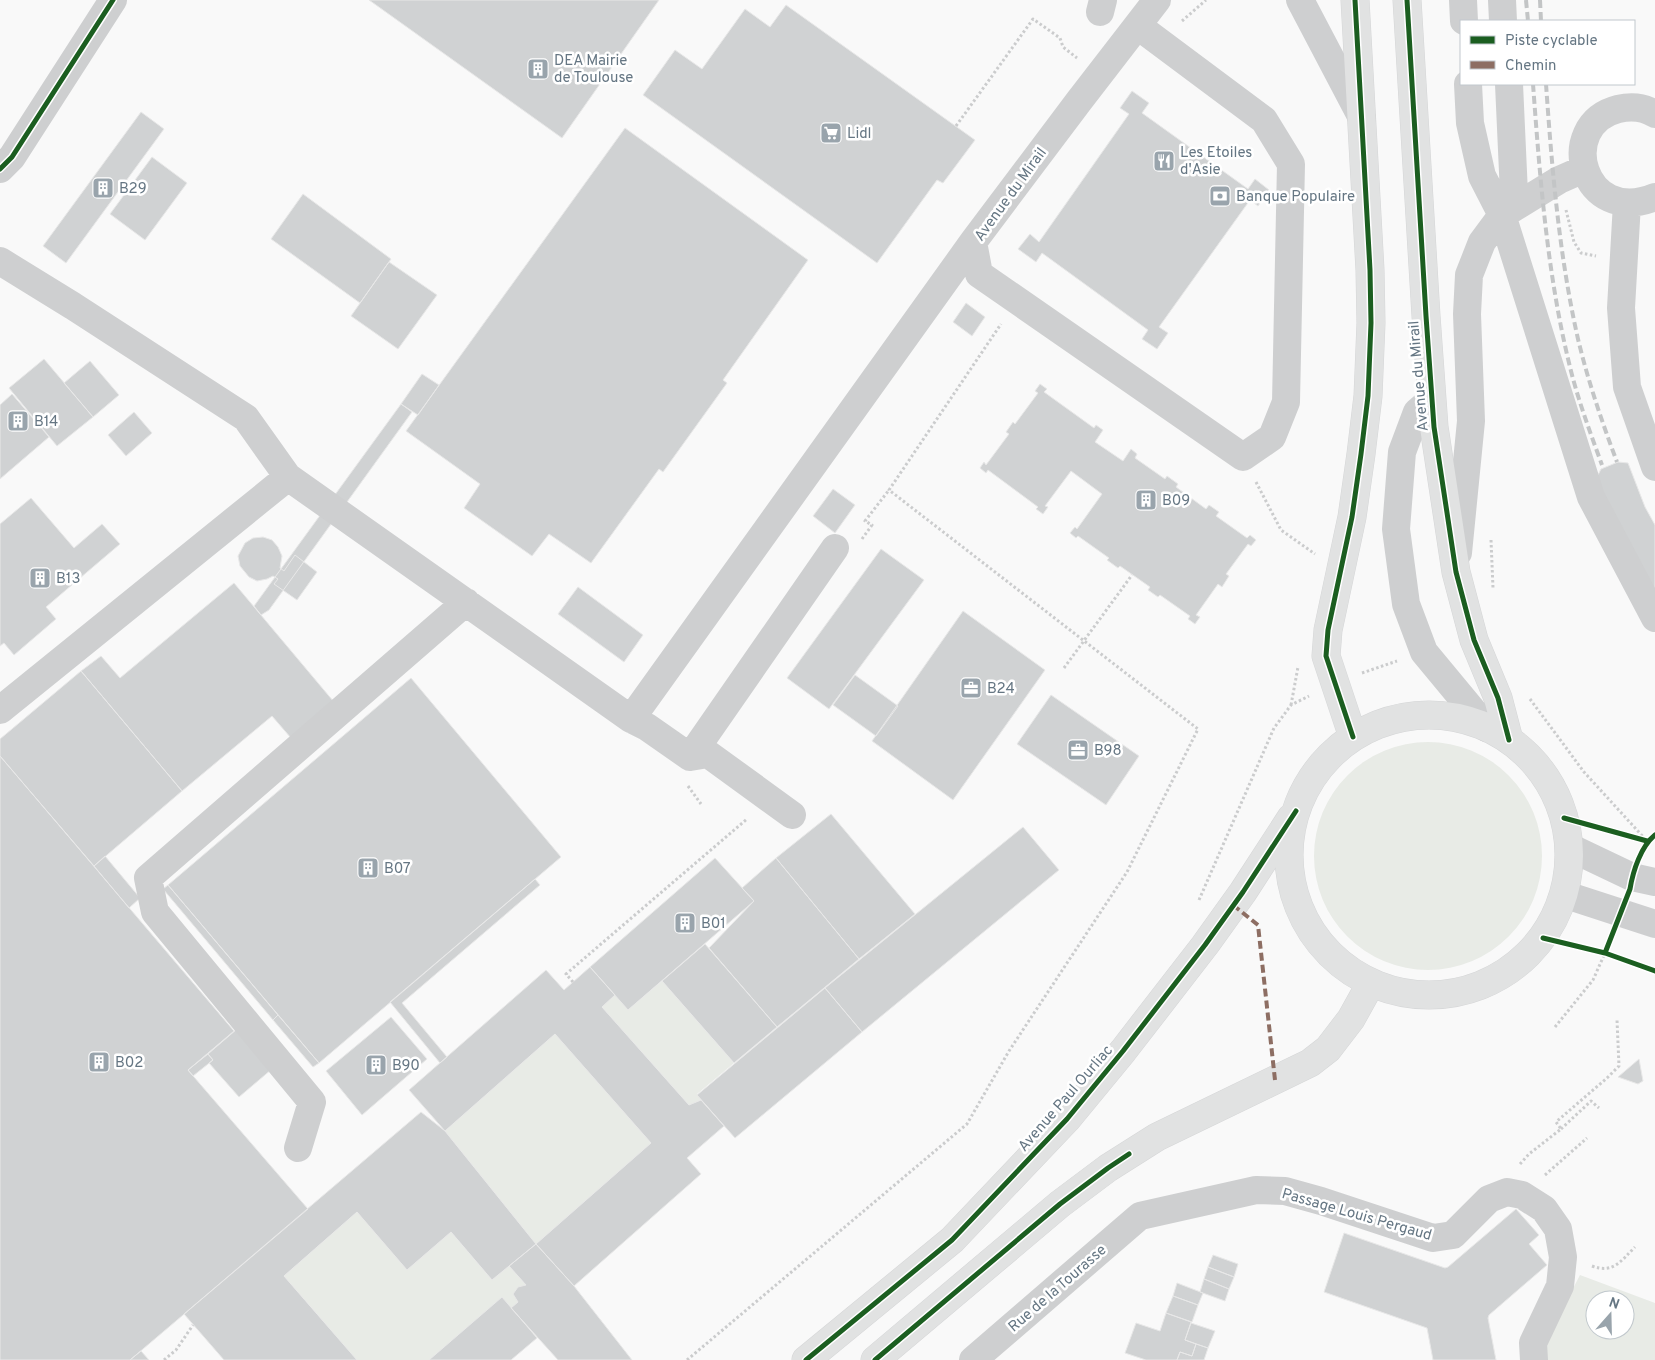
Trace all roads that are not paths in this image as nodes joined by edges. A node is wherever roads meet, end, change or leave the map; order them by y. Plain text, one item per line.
1 (113, 0) edge
2 (1157, 0) edge
3 (1300, 0) edge
4 (1355, 0) edge
5 (1407, 0) edge
6 (1463, 0) edge
7 (1502, 0) edge
8 (1464, 20) edge
9 (1503, 20) edge
10 (1138, 26) junction
11 (1468, 85) edge
12 (1509, 85) edge
13 (1655, 114) edge
14 (1362, 118) junction
15 (0, 169) edge
16 (1584, 169) junction
17 (1655, 197) edge
18 (1627, 203) junction
19 (1502, 215) junction
20 (973, 242) junction
21 (0, 261) edge
22 (1432, 399) junction
23 (1655, 467) edge
24 (288, 477) junction
25 (835, 548) dead end
26 (1456, 572) junction
27 (466, 602) junction
28 (1655, 618) edge
29 (0, 710) edge
30 (631, 719) junction
31 (1498, 734) junction
32 (1353, 737) junction
33 (690, 757) junction
34 (1296, 811) junction
35 (792, 815) dead end
36 (1569, 847) junction
37 (1655, 882) edge
38 (1566, 895) junction
39 (1655, 924) edge
40 (1371, 983) junction
41 (298, 1148) dead end
42 (1140, 1216) joint
43 (806, 1360) edge
44 (875, 1360) edge
45 (973, 1360) edge
46 (1534, 1360) edge

1 - 15 street
2 - 10 street, Avenue du Mirail
3 - 14 street
4 - 14 main road
5 - 22 main road, Avenue du Mirail
6 - 8 street
7 - 9 street
10 - 20 street, Avenue du Mirail
10 - 20 street, Avenue du Mirail
11 - 19 street
12 - 19 street
13 - 16 street
14 - 32 main road
16 - 18 street
16 - 19 street
17 - 18 street
18 - 23 street
19 - 26 street
19 - 28 street
20 - 30 street
21 - 24 street
22 - 26 main road, Avenue du Mirail
22 - 31 street
24 - 27 street
24 - 29 street
25 - 33 street
26 - 31 main road, Avenue du Mirail
27 - 30 street
27 - 41 street
30 - 33 street
31 - 32 main road
31 - 36 main road
32 - 34 main road
33 - 35 street
34 - 40 main road
34 - 43 main road, Avenue Paul Ourliac
36 - 37 street
36 - 38 main road
38 - 39 street
38 - 40 main road
40 - 44 main road
42 - 45 street, Rue de la Tourasse
42 - 46 street, Passage Louis Pergaud

